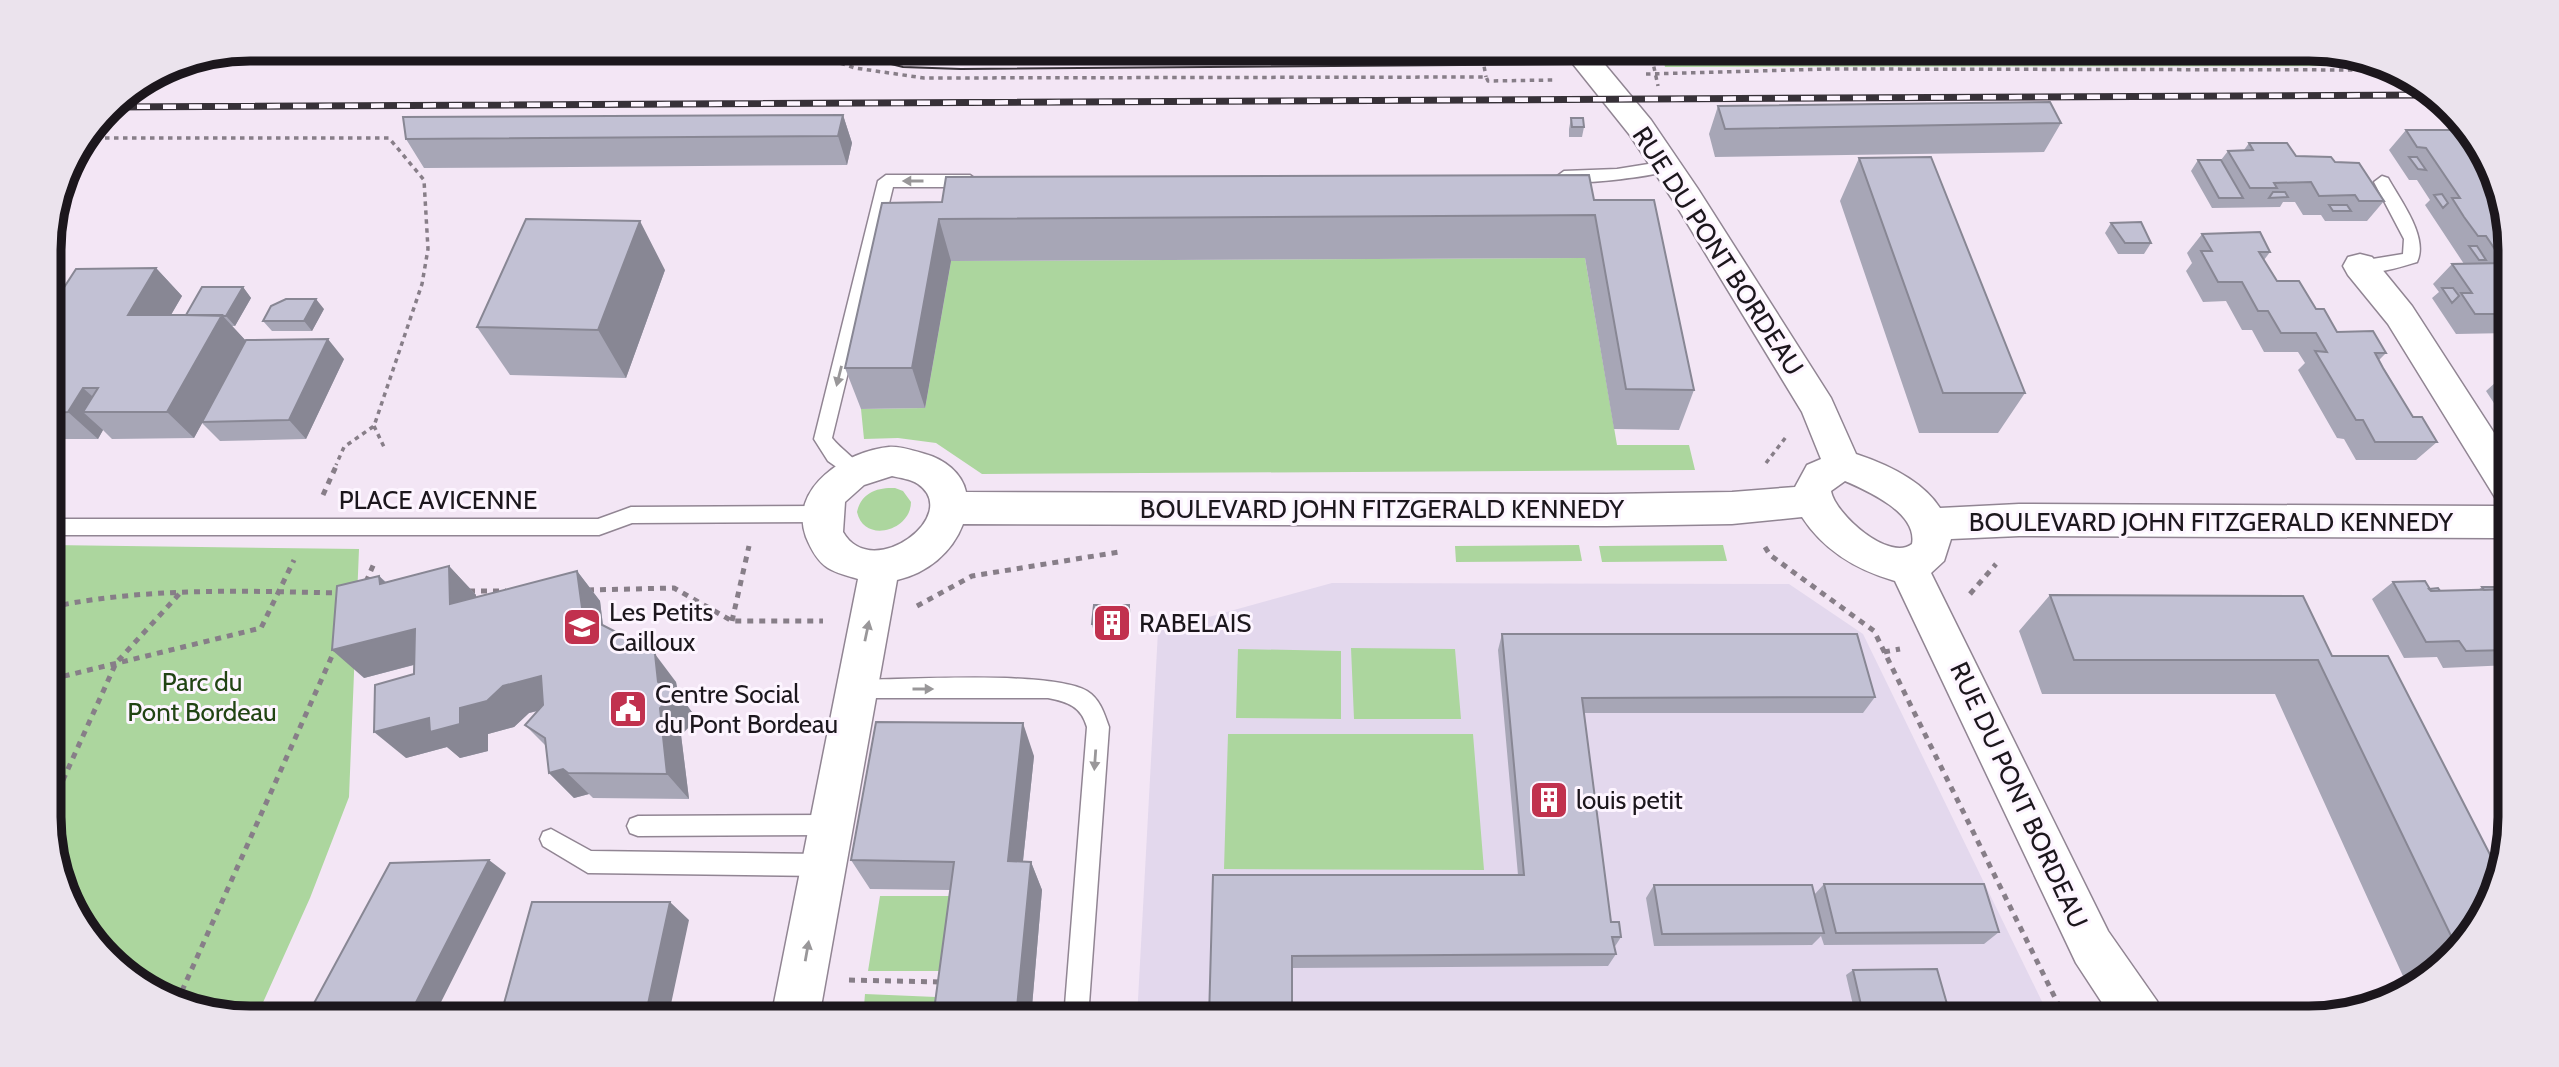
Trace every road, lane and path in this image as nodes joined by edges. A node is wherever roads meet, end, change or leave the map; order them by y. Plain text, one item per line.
1 (1483, 61) edge
2 (1586, 61) edge
3 (1486, 77) dead end
4 (98, 138) edge
5 (1667, 166) junction
6 (1546, 177) edge
7 (982, 181) edge
8 (2382, 183) dead end
9 (2360, 266) joint
10 (374, 426) junction
11 (384, 447) dead end
12 (1842, 465) junction
13 (2498, 471) edge
14 (855, 472) junction
15 (1811, 501) junction
16 (951, 508) junction
17 (822, 514) junction
18 (2498, 518) edge
19 (1929, 524) junction
20 (310, 526) junction
21 (62, 527) edge
22 (1760, 538) dead end
23 (750, 541) dead end
24 (380, 551) dead end
25 (2001, 557) dead end
26 (880, 566) junction
27 (1908, 566) junction
28 (578, 590) edge
29 (182, 591) junction
30 (510, 591) edge
31 (279, 592) junction
32 (456, 592) dead end
33 (347, 593) edge
34 (361, 593) edge
35 (61, 604) edge
36 (1961, 604) dead end
37 (732, 621) junction
38 (836, 621) dead end
39 (338, 644) edge
40 (116, 663) junction
41 (61, 677) edge
42 (855, 689) junction
43 (61, 783) edge
44 (638, 826) dead end
45 (551, 839) dead end
46 (826, 845) junction
47 (838, 980) dead end
48 (181, 992) edge
49 (947, 994) edge
50 (2059, 1005) edge
51 (2131, 1005) edge
52 (797, 1006) edge
53 (1077, 1006) edge

1 - 3 path
2 - 5 street, RUE DU PONT BORDEAU
4 - 10 path
5 - 6 lane
5 - 12 street, RUE DU PONT BORDEAU
7 -> 14 lane
8 - 9 lane
9 - 13 street
10 - 11 path
10 - 20 path
12 - 15 street
12 - 19 street
14 - 16 street
14 - 17 street
15 - 16 street, BOULEVARD JOHN FITZGERALD KENNEDY
15 - 27 street
16 - 26 street
17 - 20 lane, PLACE AVICENNE
17 - 26 street
18 - 19 street, BOULEVARD JOHN FITZGERALD KENNEDY
19 - 27 street
20 - 21 lane, PLACE AVICENNE
20 - 31 path
22 - 50 path
23 - 37 path
24 - 34 path
25 - 36 path
42 -> 26 street
27 - 51 street, RUE DU PONT BORDEAU
28 - 37 path
29 - 31 path
29 - 35 path
29 - 40 path
30 - 32 path
31 - 33 path
31 - 40 path
37 - 38 path
39 - 48 path
40 - 41 path
40 - 43 path
42 - 46 street
42 -> 53 lane
44 - 46 lane
45 - 46 lane
52 -> 46 street
47 - 49 path

